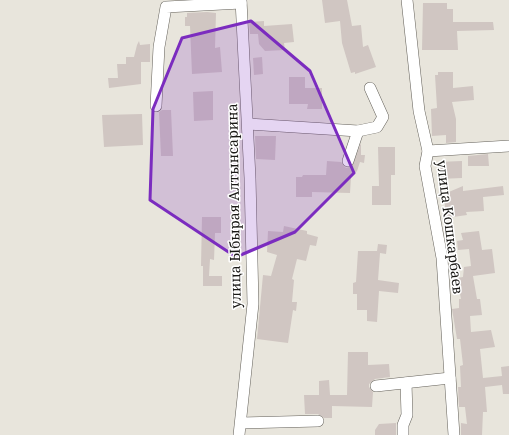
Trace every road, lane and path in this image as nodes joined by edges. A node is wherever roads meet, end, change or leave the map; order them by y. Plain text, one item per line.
1 (407, 0) edge
2 (241, 1) edge
3 (370, 88) dead end
4 (156, 106) dead end
5 (248, 124) junction
6 (358, 131) junction
7 (509, 146) edge
8 (428, 151) junction
9 (348, 161) dead end
10 (450, 378) junction
11 (406, 383) junction
12 (376, 386) dead end
13 (318, 421) dead end
14 (241, 423) junction
15 (239, 435) edge
16 (402, 435) edge
17 (454, 435) edge

1 - 8 street, улица Кошкарбаев
2 - 4 street
2 - 5 street, улица Ыбырая Алтынсарина
3 - 6 street
5 - 6 street
5 - 14 street, улица Ыбырая Алтынсарина
6 - 9 street
7 - 8 street
8 - 10 street, улица Кошкарбаев
10 - 11 street
10 - 17 street, улица Кошкарбаев
11 - 12 street
11 - 16 street
13 - 14 street
14 - 15 street, улица Ыбырая Алтынсарина

